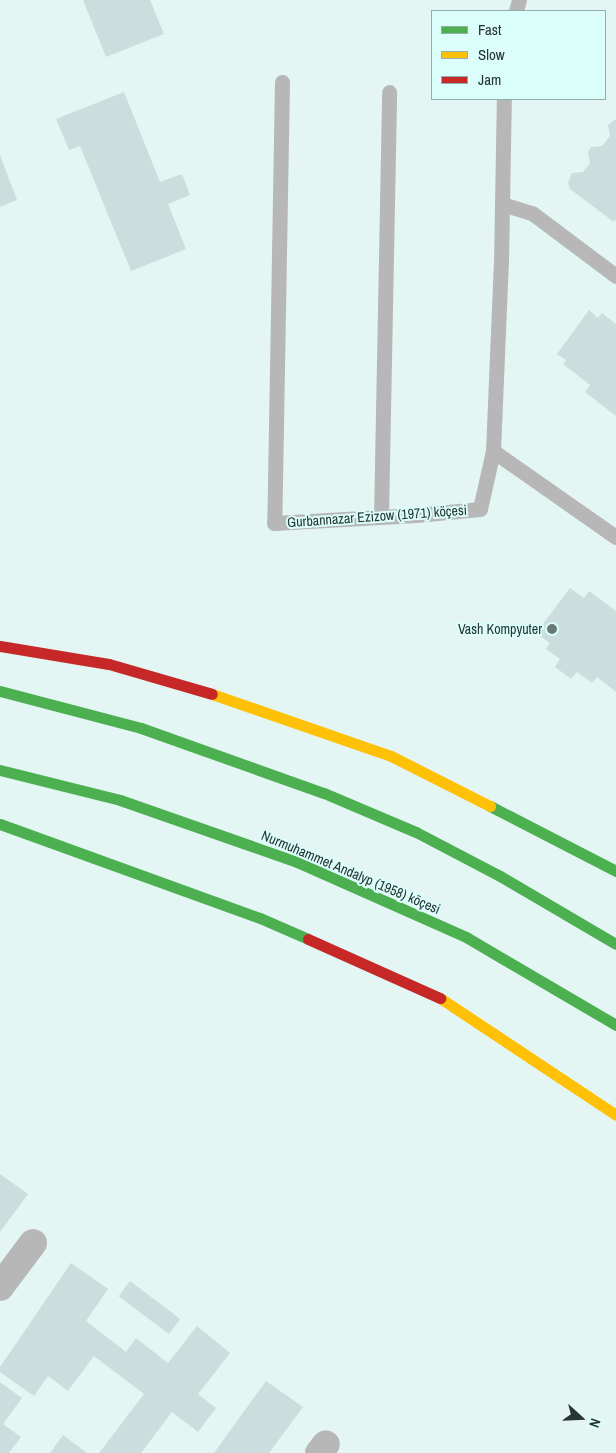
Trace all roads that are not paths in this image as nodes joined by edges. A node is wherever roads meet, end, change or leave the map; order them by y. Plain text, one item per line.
1 (282, 82) dead end
2 (389, 92) dead end
3 (504, 100) edge
4 (502, 204) junction
5 (616, 276) edge
6 (492, 451) junction
7 (381, 517) junction
8 (616, 537) edge
9 (0, 646) edge
10 (0, 691) edge
11 (0, 770) edge
12 (0, 824) edge
13 (616, 871) edge
14 (616, 944) edge
15 (616, 1025) edge
16 (616, 1115) edge
17 (33, 1243) dead end
18 (0, 1287) edge

1 - 7 lane, Gurbannazar Ezizow (1971) köçesi
2 - 7 lane
3 - 4 lane, Gurbannazar Ezizow (1971) köçesi
4 - 5 lane
4 - 6 lane, Gurbannazar Ezizow (1971) köçesi
6 - 7 lane, Gurbannazar Ezizow (1971) köçesi
6 - 8 lane
9 - 13 main road
10 - 14 main road
11 - 15 main road, Nurmuhammet Andalyp (1958) köçesi
12 - 16 main road
17 - 18 street

